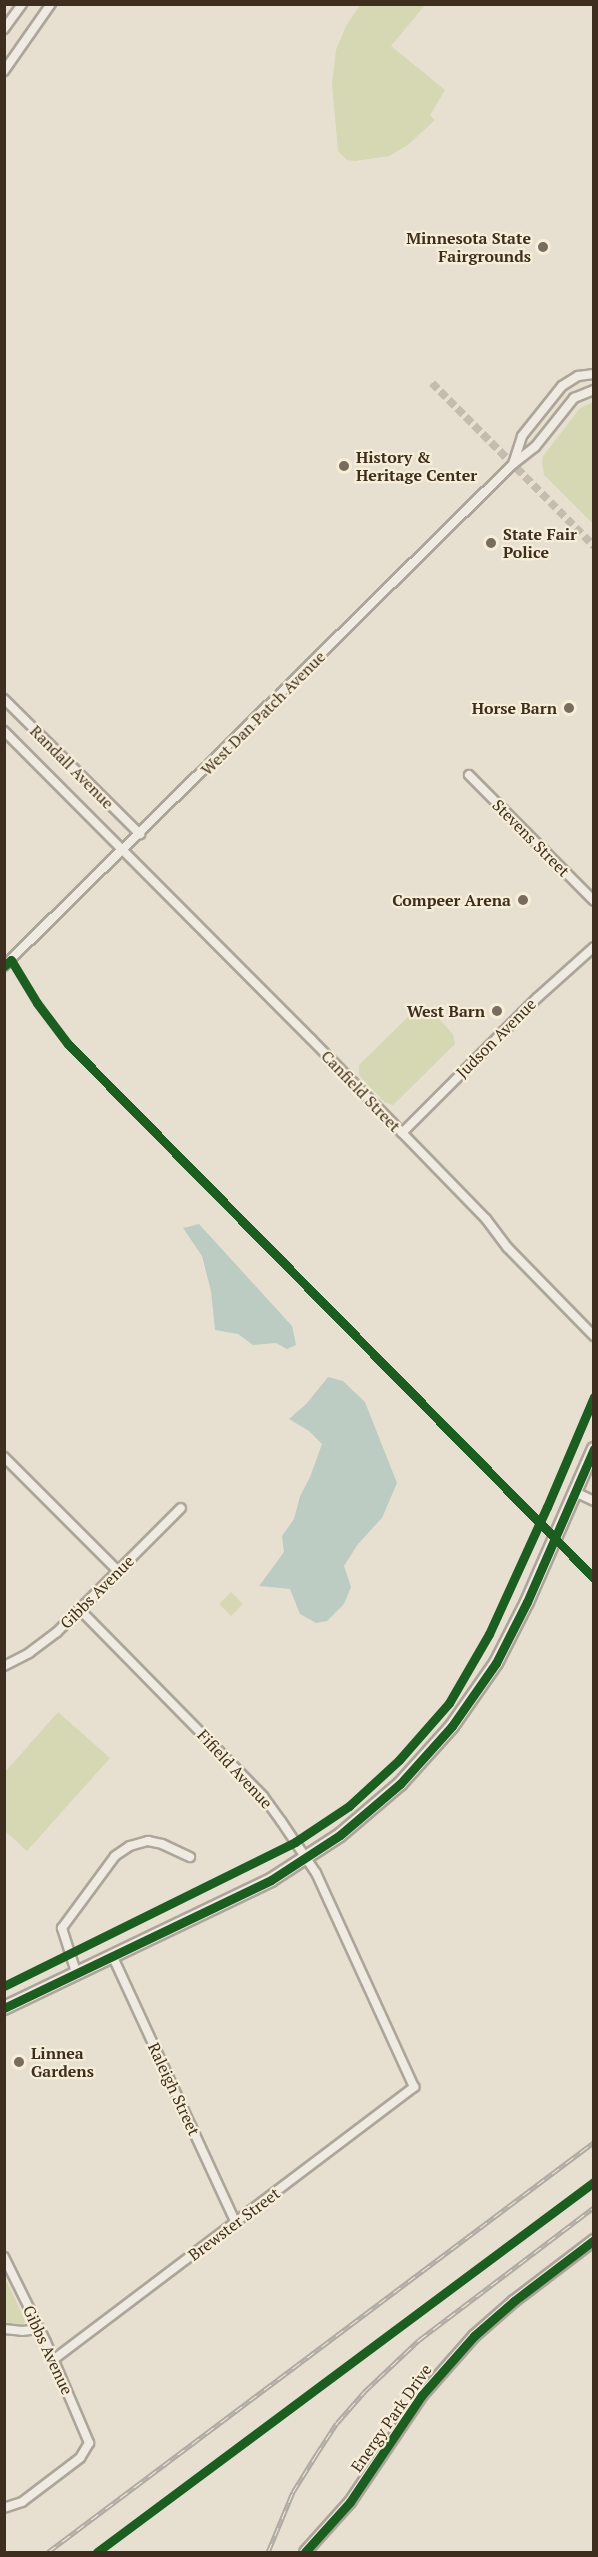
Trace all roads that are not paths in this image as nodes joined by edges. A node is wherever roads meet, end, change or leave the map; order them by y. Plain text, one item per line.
1 (22, 4) edge
2 (51, 4) edge
3 (4, 29) edge
4 (4, 71) edge
5 (591, 374) edge
6 (591, 390) edge
7 (513, 464) junction
8 (4, 699) edge
9 (4, 731) edge
10 (469, 775) dead end
11 (140, 834) junction
12 (123, 851) junction
13 (594, 901) edge
14 (594, 947) edge
15 (8, 963) edge
16 (402, 1133) junction
17 (594, 1335) edge
18 (594, 1449) edge
19 (4, 1457) edge
20 (575, 1492) junction
21 (594, 1501) edge
22 (181, 1508) dead end
23 (118, 1571) junction
24 (80, 1610) junction
25 (4, 1666) edge
26 (190, 1857) dead end
27 (306, 1858) junction
28 (112, 1955) junction
29 (76, 1972) junction
30 (4, 2008) edge
31 (414, 2087) joint
32 (236, 2223) junction
33 (594, 2240) edge
34 (4, 2257) edge
35 (4, 2329) edge
36 (39, 2329) junction
37 (53, 2360) junction
38 (4, 2508) edge
39 (305, 2553) edge

1 - 3 street
2 - 4 street
5 - 7 street, West Dan Patch Avenue
6 - 7 street, West Dan Patch Avenue
7 - 11 street, West Dan Patch Avenue
8 - 11 street, Randall Avenue
9 - 12 street, Randall Avenue
10 - 13 street, Stevens Street
11 - 12 street, West Dan Patch Avenue
12 - 15 street, West Dan Patch Avenue
12 - 16 street, Canfield Street
14 - 16 street, Judson Avenue
16 - 17 street, Canfield Street
18 - 20 main road
19 - 23 street
20 - 21 street
20 - 27 main road
22 - 23 street, Gibbs Avenue
23 - 24 street, Gibbs Avenue
24 - 25 street, Gibbs Avenue
24 - 27 street, Fifield Avenue
26 - 29 street
27 - 28 main road
27 - 31 street, Fifield Avenue
28 - 29 main road
28 - 32 street, Raleigh Street
29 - 30 main road
31 - 32 street, Brewster Street
32 - 37 street, Brewster Street
33 - 39 street, Energy Park Drive
34 - 36 street, Gibbs Avenue
35 - 36 street
36 - 37 street, Gibbs Avenue
37 - 38 street, Gibbs Avenue

